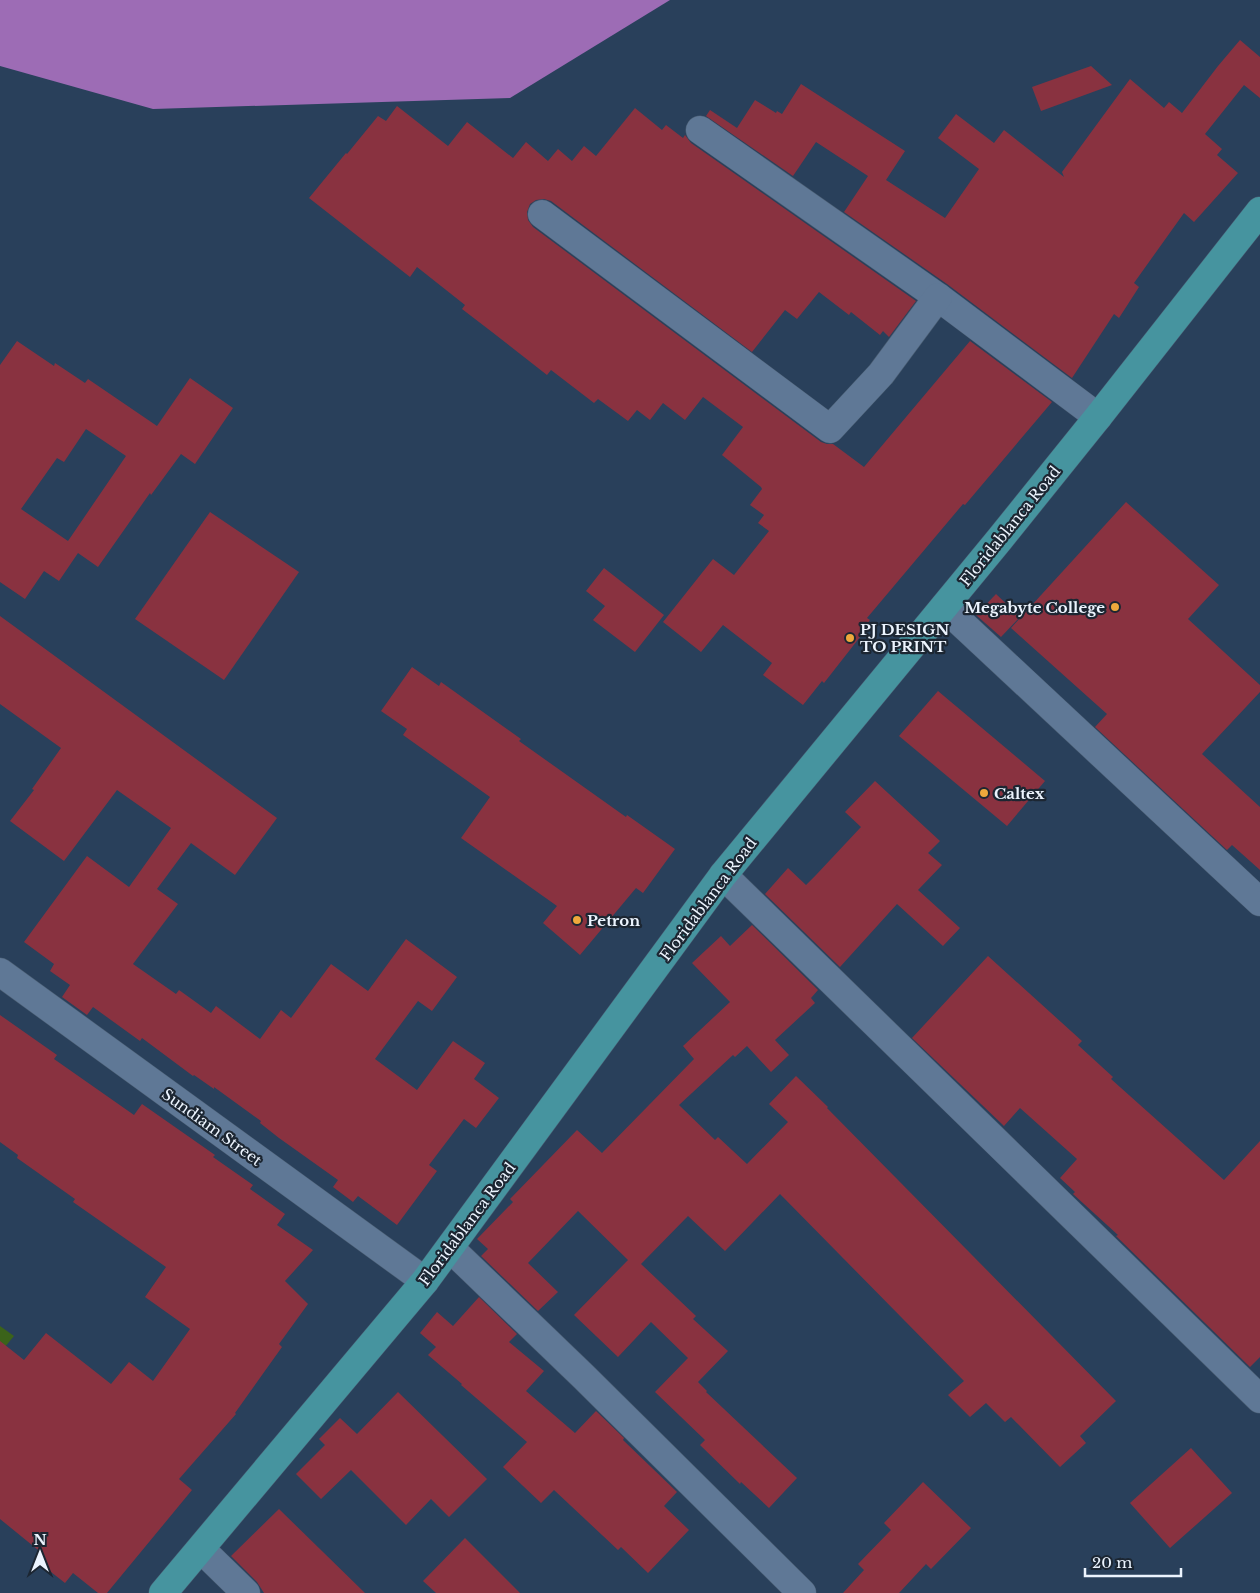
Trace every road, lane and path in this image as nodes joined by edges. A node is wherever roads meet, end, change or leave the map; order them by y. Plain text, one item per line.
1 (700, 130) dead end
2 (1260, 211) edge
3 (542, 214) dead end
4 (938, 297) junction
5 (1098, 417) junction
6 (944, 607) junction
7 (723, 875) junction
8 (1260, 902) edge
9 (0, 972) edge
10 (450, 1248) junction
11 (425, 1281) junction
12 (1260, 1400) edge
13 (201, 1549) junction
14 (163, 1593) edge
15 (246, 1593) edge
16 (802, 1593) edge

1 - 4 street
2 - 5 main road, Floridablanca Road
3 - 4 street
4 - 5 street
5 - 6 main road, Floridablanca Road
6 - 7 main road, Floridablanca Road
6 - 8 street
7 - 10 main road, Floridablanca Road
7 - 12 street
9 - 11 street, Sundiam Street
10 - 11 main road, Floridablanca Road
10 - 16 street
11 - 13 main road, Floridablanca Road
13 - 14 main road, Floridablanca Road
13 - 15 street

